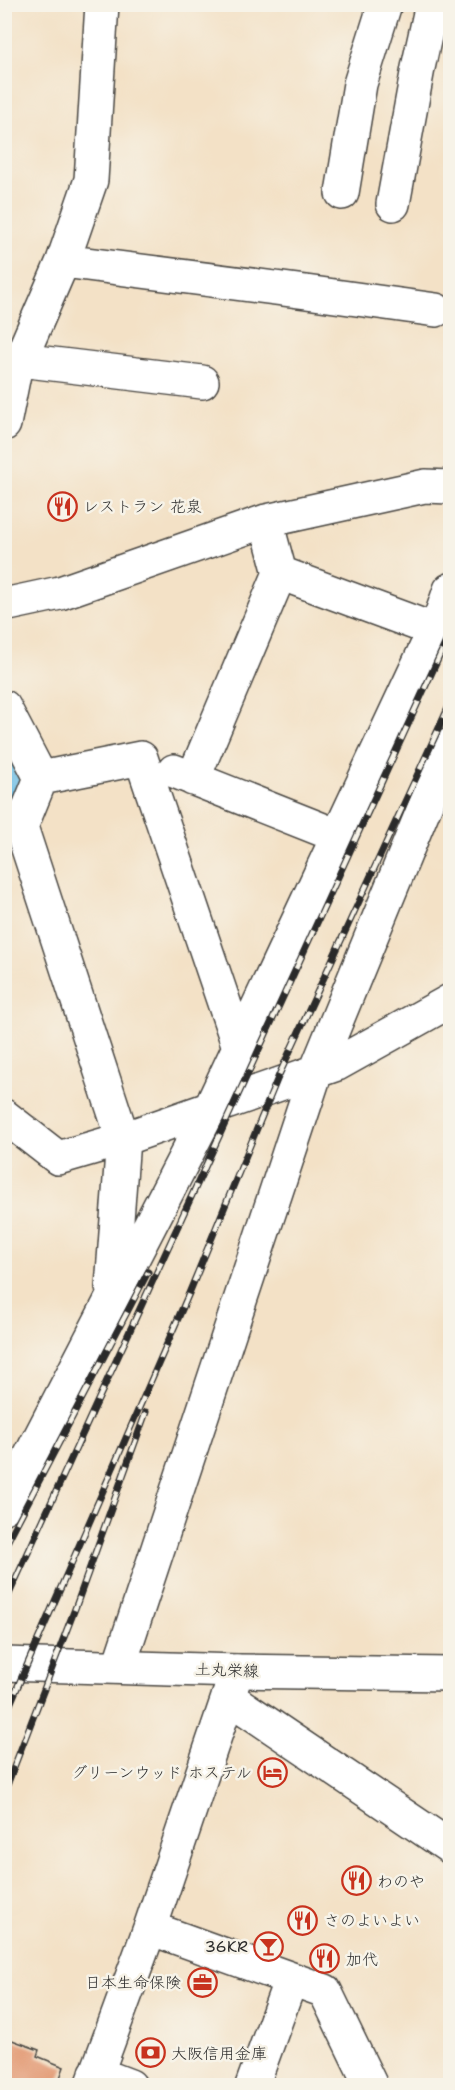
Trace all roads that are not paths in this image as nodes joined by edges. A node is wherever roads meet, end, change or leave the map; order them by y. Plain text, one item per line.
1 (102, 4) edge
2 (385, 4) edge
3 (432, 4) edge
4 (336, 179) dead end
5 (393, 204) dead end
6 (63, 261) junction
7 (436, 310) dead end
8 (13, 369) edge
9 (202, 382) dead end
10 (4, 424) edge
11 (450, 487) edge
12 (266, 521) junction
13 (280, 573) junction
14 (450, 591) edge
15 (4, 605) edge
16 (434, 630) junction
17 (4, 707) edge
18 (450, 745) edge
19 (141, 758) junction
20 (41, 778) junction
21 (193, 779) junction
22 (13, 830) edge
23 (338, 836) junction
24 (450, 1001) edge
25 (239, 1047) junction
26 (316, 1071) junction
27 (210, 1109) junction
28 (4, 1116) edge
29 (123, 1139) junction
30 (111, 1301) junction
31 (8, 1485) edge
32 (4, 1664) edge
33 (119, 1666) junction
34 (450, 1674) edge
35 (232, 1684) junction
36 (450, 1847) edge
37 (150, 1928) junction
38 (291, 1979) junction
39 (94, 2079) edge
40 (130, 2085) edge
41 (252, 2085) edge
42 (371, 2085) edge

1 - 6 street
2 - 4 street
3 - 5 street
6 - 7 street
6 - 8 street
8 - 9 street
8 - 10 street
11 - 12 street
12 - 13 street
12 - 15 street
13 - 16 street
13 - 21 street
14 - 16 street
16 - 23 street
17 - 20 street
18 - 26 street
19 - 20 street
19 - 21 street
19 - 25 street
20 - 22 street
21 - 23 street
22 - 29 street
23 - 25 street
24 - 26 street
25 - 27 street
26 - 27 street
26 - 33 street
27 - 29 street
27 - 30 street
28 - 29 street
29 - 30 street
30 - 31 street
32 - 33 street, 土丸栄線
33 - 35 street, 土丸栄線
34 - 35 street, 土丸栄線
35 - 36 street
35 - 37 street
37 - 38 street
37 - 39 street
38 - 41 street
38 - 42 street
39 - 40 street

